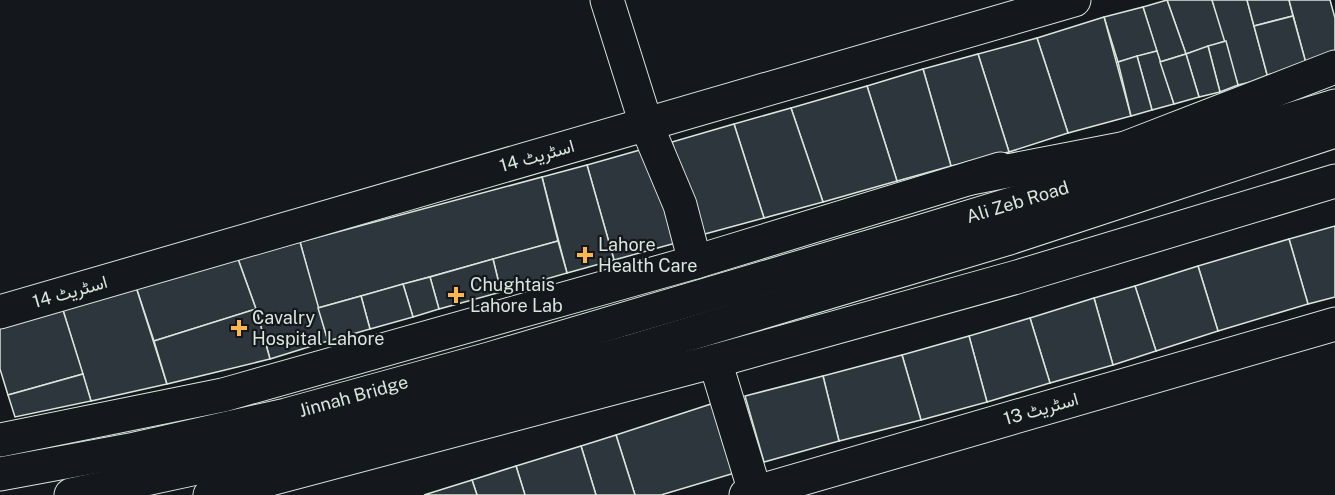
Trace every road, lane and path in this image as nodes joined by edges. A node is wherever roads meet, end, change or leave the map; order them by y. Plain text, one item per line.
1 (607, 0) edge
2 (1074, 0) edge
3 (1335, 67) edge
4 (1331, 115) edge
5 (646, 124) junction
6 (1124, 149) junction
7 (971, 178) junction
8 (1335, 181) edge
9 (919, 232) junction
10 (1006, 239) junction
11 (695, 262) junction
12 (1017, 277) junction
13 (701, 295) joint
14 (0, 312) edge
15 (727, 322) joint
16 (1335, 324) edge
17 (715, 361) junction
18 (0, 440) edge
19 (0, 474) edge
20 (752, 494) edge
21 (71, 495) edge
22 (210, 495) edge

1 - 5 street
2 - 5 street, اسٹریٹ 14
3 - 6 street
3 - 7 street
4 - 6 street
4 - 9 street, Ali Zeb Road
4 - 10 street, Ali Zeb Road
5 - 11 street
5 - 14 street, اسٹریٹ 14
6 - 7 street
6 - 9 street
7 - 11 street
8 - 12 street
9 - 13 street, Ali Zeb Road
10 - 12 street
10 - 15 street, Ali Zeb Road
11 - 18 street
12 - 17 street
13 - 19 street, Jinnah Bridge
15 - 21 street, Jinnah Bridge
16 - 20 street, اسٹریٹ 13
17 - 20 street
17 - 22 street

